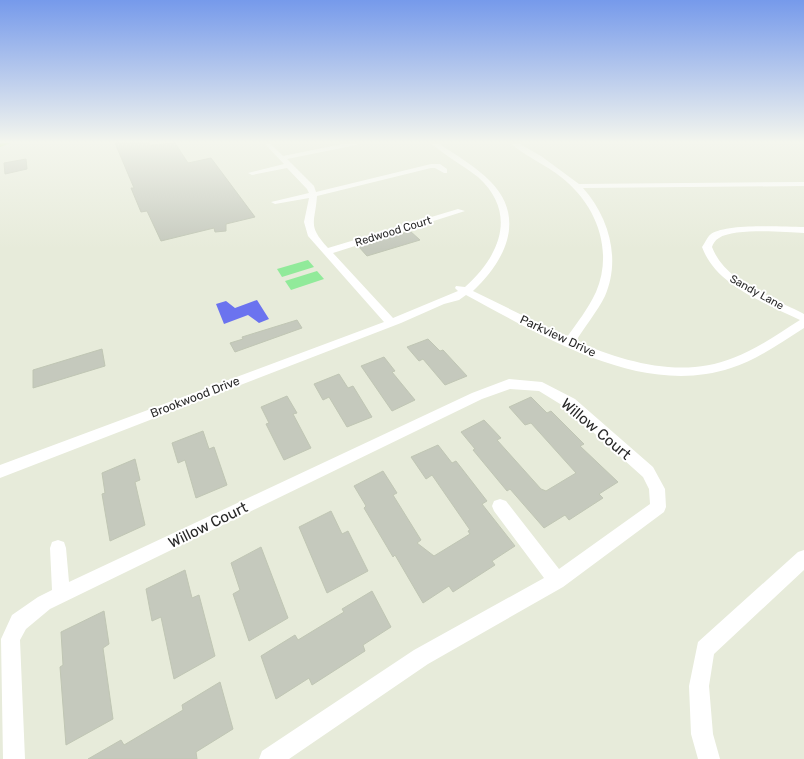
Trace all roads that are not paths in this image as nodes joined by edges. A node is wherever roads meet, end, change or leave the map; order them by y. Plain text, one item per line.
1 (302, 178) edge
2 (380, 178) edge
3 (474, 178) edge
4 (480, 178) edge
5 (567, 178) edge
6 (804, 184) edge
7 (577, 186) junction
8 (313, 195) junction
9 (275, 202) dead end
10 (461, 211) dead end
11 (804, 230) edge
12 (326, 252) junction
13 (461, 288) junction
14 (804, 318) edge
15 (391, 323) junction
16 (804, 323) edge
17 (569, 342) junction
18 (0, 472) edge
19 (500, 506) dead end
20 (58, 548) dead end
21 (804, 558) edge
22 (557, 581) junction
23 (61, 596) junction
24 (14, 759) edge
25 (270, 759) edge
26 (709, 759) edge

1 - 8 street
2 - 8 street
3 - 13 street, Brookwood Drive
4 - 13 street, Brookwood Drive
5 - 7 street
6 - 7 street
7 - 17 street
8 - 9 street
8 - 12 street
10 - 12 street, Redwood Court
11 - 14 street, Sandy Lane
12 - 15 street
13 - 15 street, Brookwood Drive
13 - 17 street, Parkview Drive
15 - 18 street, Brookwood Drive
16 - 17 street, Parkview Drive
19 - 22 street
20 - 23 street
21 - 26 street
22 - 23 street, Willow Court
22 - 25 street, Willow Court
23 - 24 street

